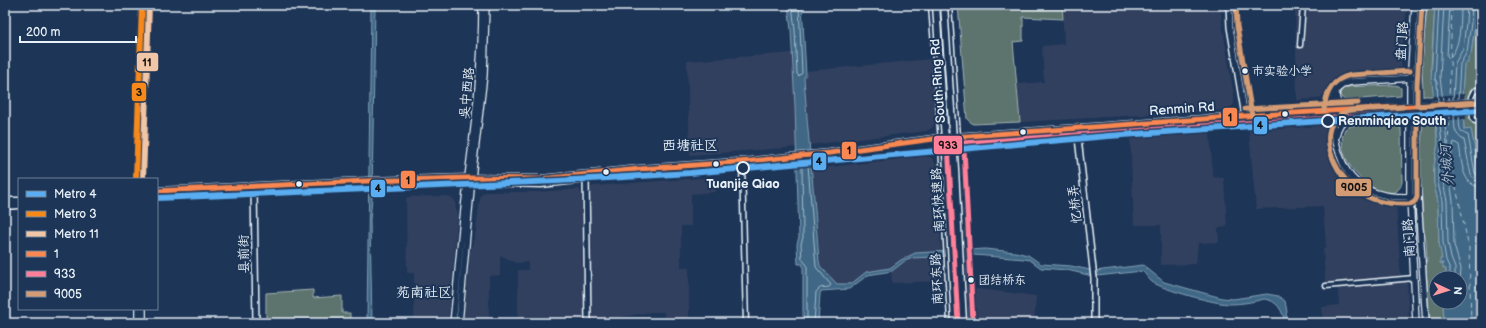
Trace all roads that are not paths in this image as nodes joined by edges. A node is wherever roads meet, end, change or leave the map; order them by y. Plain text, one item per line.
1 (142, 5) edge
2 (146, 5) edge
3 (482, 5) edge
4 (486, 5) edge
5 (932, 5) edge
6 (936, 5) edge
7 (944, 5) edge
8 (948, 5) edge
9 (1229, 5) edge
10 (1302, 5) edge
11 (1415, 5) edge
12 (1423, 5) edge
13 (1300, 45) dead end
14 (1410, 78) junction
15 (1417, 78) junction
16 (1337, 89) junction
17 (1481, 89) edge
18 (1481, 102) edge
19 (1481, 109) edge
20 (1349, 110) junction
21 (1331, 111) junction
22 (1244, 116) junction
23 (1351, 117) junction
24 (1332, 118) junction
25 (1481, 121) edge
26 (1077, 130) junction
27 (941, 140) junction
28 (957, 140) junction
29 (1336, 144) junction
30 (742, 164) junction
31 (586, 177) junction
32 (138, 178) edge
33 (142, 178) edge
34 (470, 180) junction
35 (254, 188) junction
36 (158, 191) edge
37 (158, 196) edge
38 (1410, 197) junction
39 (1417, 197) junction
40 (18, 201) edge
41 (5, 202) edge
42 (18, 205) edge
43 (5, 206) edge
44 (1414, 278) junction
45 (1326, 286) dead end
46 (138, 310) edge
47 (142, 310) edge
48 (138, 323) edge
49 (143, 323) edge
50 (256, 323) edge
51 (453, 323) edge
52 (459, 323) edge
53 (588, 323) edge
54 (746, 323) edge
55 (951, 323) edge
56 (955, 323) edge
57 (963, 323) edge
58 (966, 323) edge
59 (1094, 323) edge
60 (1416, 323) edge
61 (1426, 323) edge

1 - 32 main road
2 - 33 main road
3 - 34 main road, 吴中西路
4 - 34 main road, 吴中西路
5 - 27 main road, 南环东路
6 - 56 main road, 南环快速路, bridge
7 - 57 main road, South Ring Rd, bridge
8 - 28 main road, 南环东路
9 - 22 street
10 - 13 street
11 - 14 main road, 盘门路
12 - 15 main road, 盘门路
14 - 15 main road
14 - 16 main road
14 - 38 main road, 南门路
15 - 39 main road, 南门路
16 - 20 main road
16 - 21 main road
17 - 25 street
18 - 20 main road, Renmin Rd, bridge
19 - 23 main road, Renmin Rd, bridge
20 - 21 main road, Renmin Rd
21 - 22 main road, Renmin Rd
22 - 26 main road, Renmin Rd
23 - 24 main road, Renmin Rd
23 - 29 main road
24 - 26 main road, Renmin Rd
24 - 29 main road
26 - 28 main road, Renmin Rd
26 - 59 street, 忆桥弄
27 - 28 main road, Renmin Rd
27 - 30 main road, Renmin Rd
27 - 55 main road, 南环东路
28 - 58 main road, 南环东路
29 - 38 main road
30 - 31 main road, Renmin Rd
30 - 54 street
31 - 34 main road, Renmin Rd
31 - 53 street
34 - 35 main road, Renmin Rd
34 - 51 main road
34 - 52 main road
35 - 36 main road
35 - 37 main road
35 - 50 street, 县前街
38 - 39 main road
38 - 44 main road, 南门路
39 - 61 main road, 南门路
40 - 41 main road
42 - 43 main road
44 - 45 street
44 - 60 main road, 南门路
46 - 48 main road
47 - 49 main road

